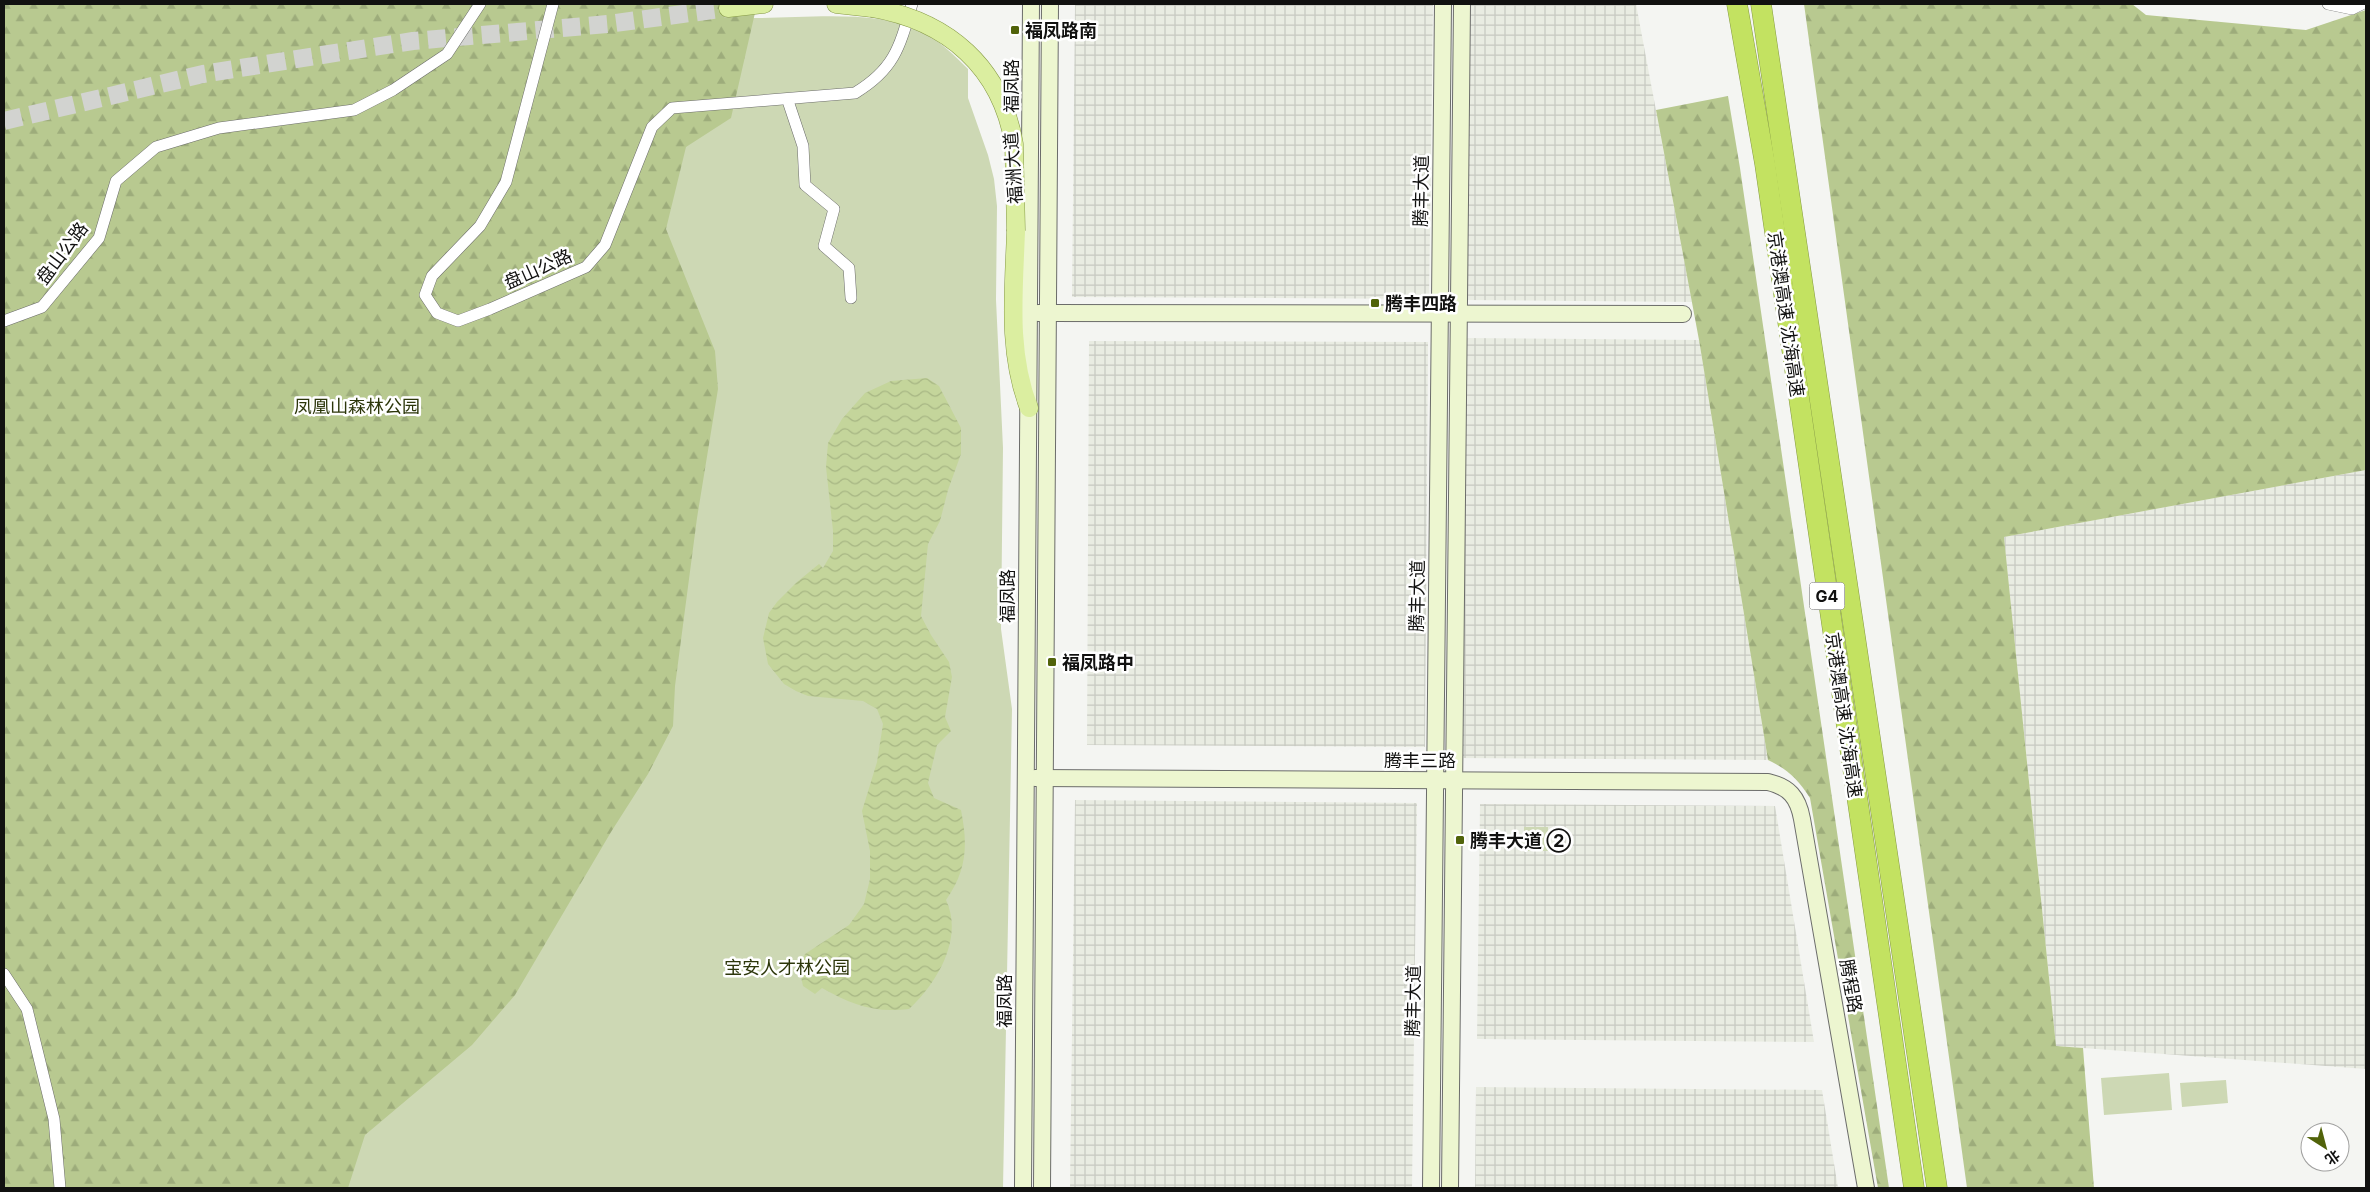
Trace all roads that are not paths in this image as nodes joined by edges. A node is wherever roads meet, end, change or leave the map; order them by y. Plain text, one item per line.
1 (480, 4) edge
2 (553, 4) edge
3 (764, 4) edge
4 (836, 4) edge
5 (912, 4) edge
6 (1032, 4) edge
7 (1050, 4) edge
8 (1443, 4) edge
9 (1462, 4) edge
10 (1737, 4) edge
11 (1761, 4) edge
12 (2328, 4) edge
13 (2357, 7) edge
14 (728, 8) dead end
15 (789, 104) dead end
16 (851, 298) dead end
17 (1029, 313) junction
18 (1048, 313) junction
19 (1440, 313) junction
20 (1459, 313) junction
21 (1683, 314) dead end
22 (4, 321) edge
23 (1028, 408) junction
24 (1027, 596) junction
25 (1046, 596) junction
26 (1026, 778) junction
27 (1045, 778) junction
28 (1435, 780) junction
29 (1454, 780) junction
30 (1793, 793) joint
31 (4, 974) edge
32 (60, 1188) edge
33 (1023, 1188) edge
34 (1042, 1188) edge
35 (1431, 1188) edge
36 (1450, 1188) edge
37 (1866, 1188) edge
38 (1914, 1188) edge
39 (1937, 1188) edge

1 - 22 street, 盘山公路
2 - 5 street, 盘山公路
3 - 14 main road
4 - 23 main road, 福洲大道, bridge
6 - 17 street, 福凤路
7 - 18 street
8 - 19 street, 腾丰大道
9 - 20 street
10 - 38 highway, 京港澳高速 沈海高速 / G4
11 - 39 highway, 京港澳高速 沈海高速 / G4
12 - 13 street
15 - 16 street
17 - 18 street
17 - 23 street, 福凤路
18 - 19 street
18 - 25 street
19 - 20 street
19 - 28 street, 腾丰大道
20 - 21 street
20 - 29 street
23 - 24 street, 福凤路
24 - 25 street
24 - 26 street, 福凤路
25 - 27 street
26 - 27 street, 腾丰三路
26 - 33 street, 福凤路
27 - 28 street, 腾丰三路
27 - 34 street
28 - 29 street, 腾丰三路
28 - 35 street, 腾丰大道
29 - 30 street, 腾丰三路
29 - 36 street
30 - 37 street, 腾程路
31 - 32 street

